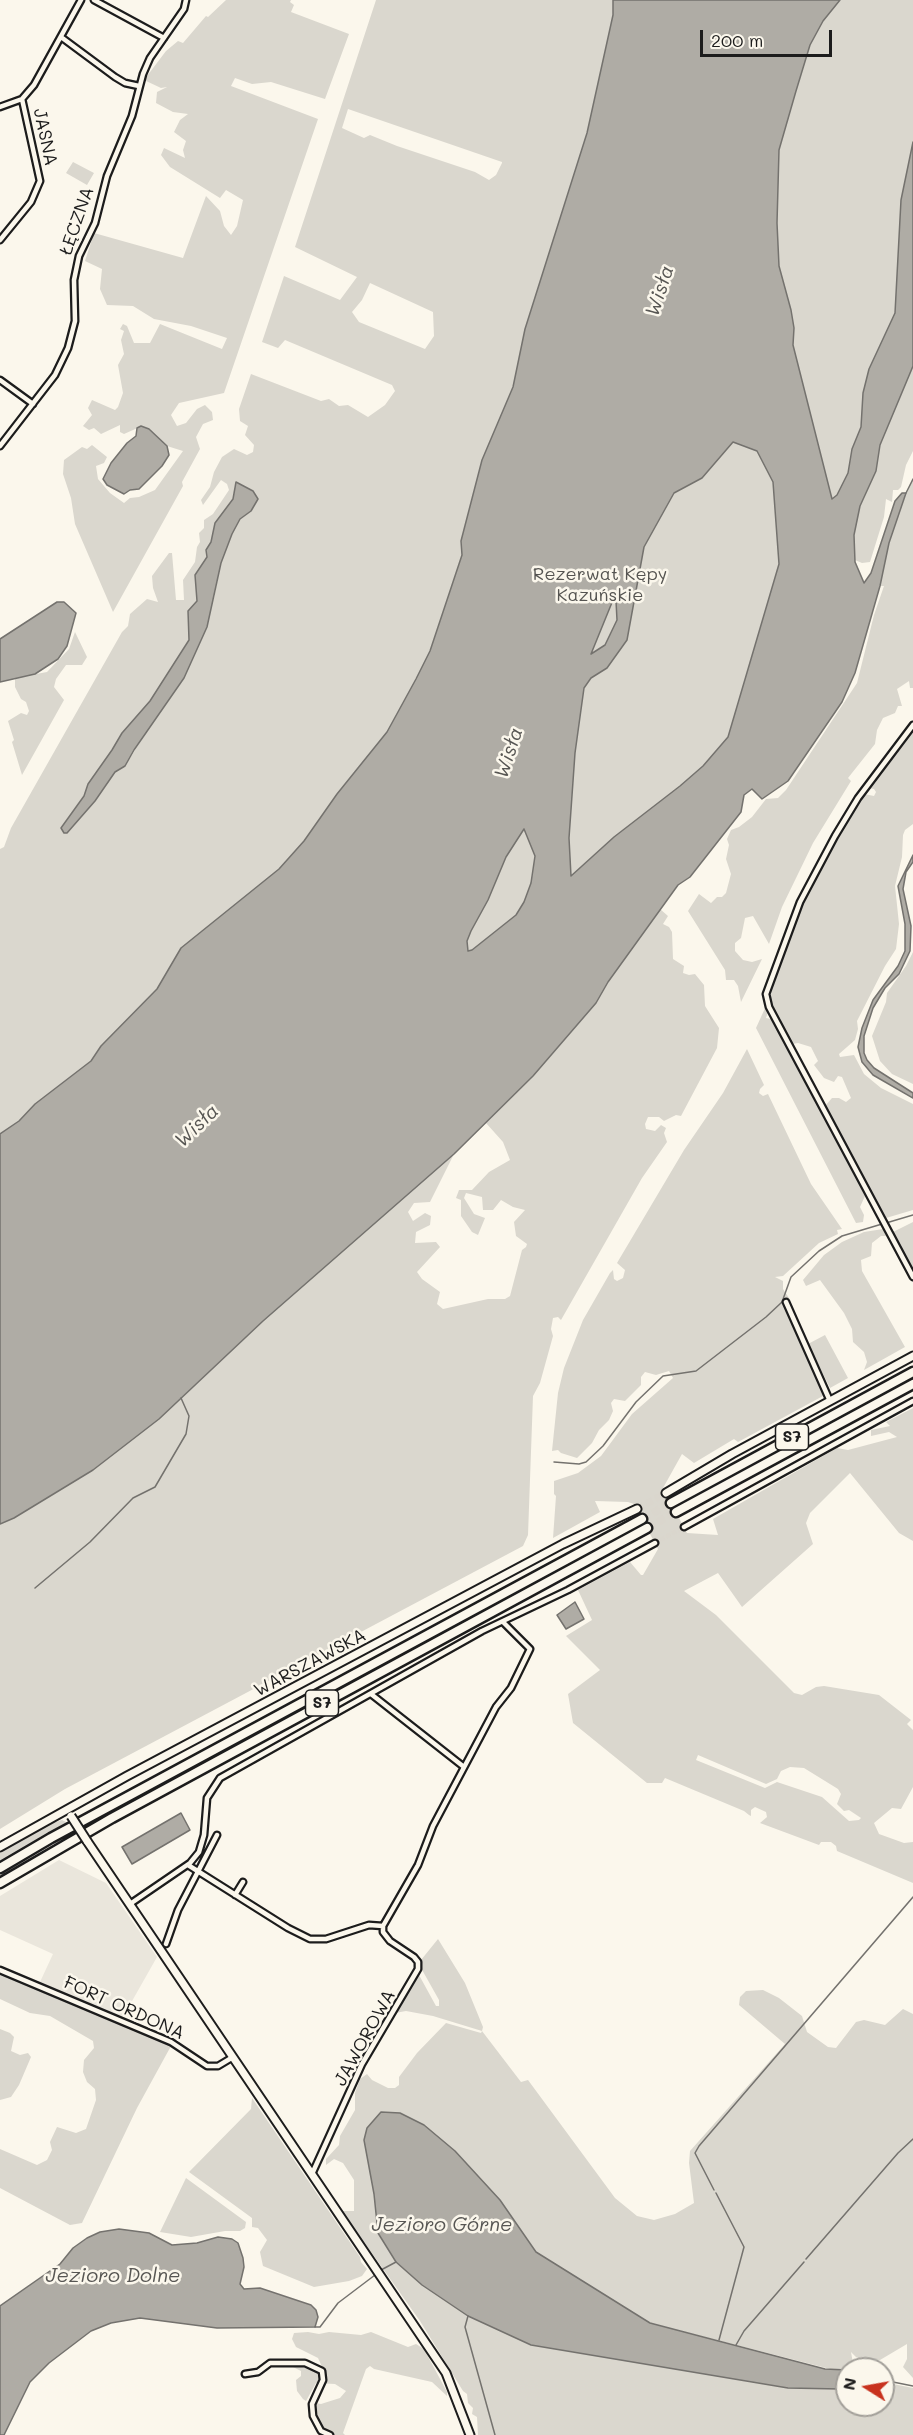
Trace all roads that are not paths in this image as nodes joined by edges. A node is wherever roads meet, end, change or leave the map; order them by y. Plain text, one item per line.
1 (81, 0) edge
2 (94, 0) edge
3 (186, 0) edge
4 (61, 37) junction
5 (164, 38) junction
6 (139, 86) junction
7 (22, 99) junction
8 (0, 107) edge
9 (0, 240) edge
10 (0, 380) edge
11 (33, 404) junction
12 (0, 446) edge
13 (913, 725) edge
14 (913, 1277) edge
15 (786, 1302) dead end
16 (913, 1356) edge
17 (913, 1372) edge
18 (913, 1384) edge
19 (830, 1401) junction
20 (913, 1401) edge
21 (666, 1494) tunnel mouth
22 (671, 1503) tunnel mouth
23 (637, 1509) tunnel mouth
24 (676, 1512) tunnel mouth
25 (642, 1519) tunnel mouth
26 (684, 1527) tunnel mouth
27 (647, 1528) tunnel mouth
28 (655, 1543) tunnel mouth
29 (503, 1622) junction
30 (370, 1694) junction
31 (464, 1767) junction
32 (69, 1813) junction
33 (217, 1835) dead end
34 (0, 1847) edge
35 (188, 1864) junction
36 (0, 1868) edge
37 (198, 1872) junction
38 (243, 1882) dead end
39 (0, 1883) edge
40 (235, 1895) junction
41 (130, 1904) junction
42 (383, 1926) junction
43 (166, 1944) dead end
44 (0, 1970) edge
45 (233, 2057) junction
46 (312, 2174) junction
47 (245, 2374) dead end
48 (320, 2433) edge
49 (330, 2435) edge
50 (470, 2435) edge

1 - 4 street
2 - 5 street
3 - 5 street, ŁĘCZNA
4 - 6 street
4 - 7 street
5 - 6 street, ŁĘCZNA
6 - 11 street, ŁĘCZNA
7 - 8 street
7 - 9 street, JASNA
10 - 11 street
11 - 12 street, ŁĘCZNA
13 - 14 street
15 - 19 street
16 - 19 street
17 - 22 highway, S7
18 - 24 highway, S7
19 - 21 street
20 - 26 street
23 - 32 street, WARSZAWSKA
25 - 36 highway, S7
27 - 39 highway, S7
28 - 29 street
29 - 30 street
29 - 31 street
30 - 31 street
30 - 35 street
31 - 42 street
32 - 34 street, WARSZAWSKA
32 - 41 street, bridge
33 - 37 street
35 - 37 street
35 - 41 street
37 - 40 street
37 - 43 street
38 - 40 street
40 - 42 street
41 - 45 street
42 - 46 street, JAWOROWA
44 - 45 street, FORT ORDONA
45 - 46 street
46 - 50 street
47 - 48 street
48 - 49 street

